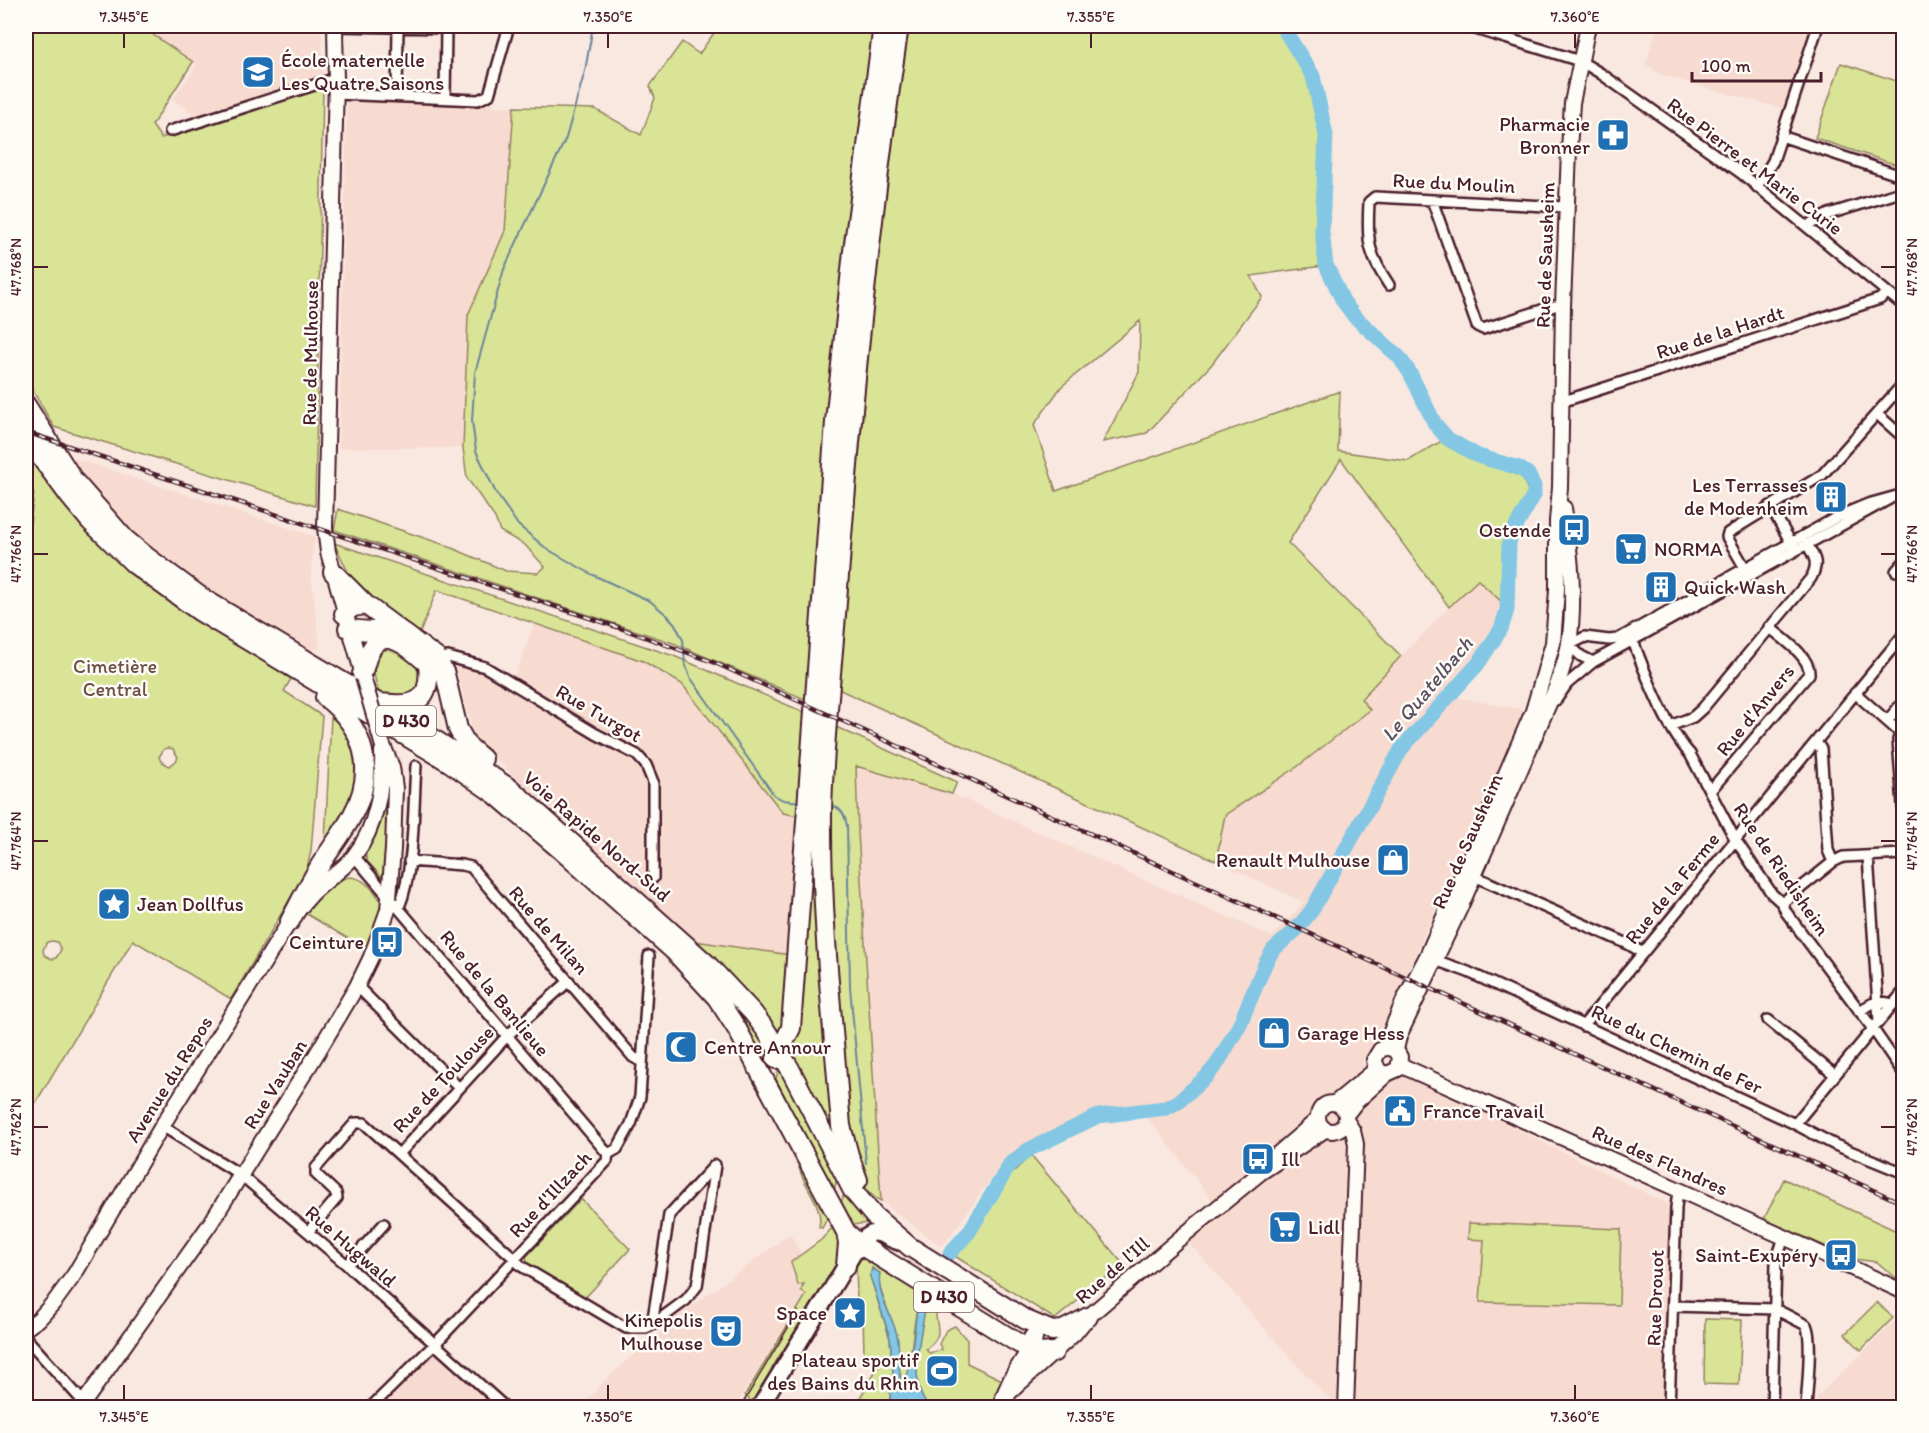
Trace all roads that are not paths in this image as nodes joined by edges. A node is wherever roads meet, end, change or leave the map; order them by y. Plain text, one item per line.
1 (335, 26) edge
2 (472, 26) edge
3 (509, 26) edge
4 (883, 26) edge
5 (899, 26) edge
6 (1466, 26) edge
7 (1588, 26) edge
8 (1818, 26) edge
9 (398, 27) junction
10 (446, 28) junction
11 (1580, 61) junction
12 (336, 87) junction
13 (397, 96) junction
14 (445, 98) junction
15 (170, 131) dead end
16 (1781, 136) junction
17 (1904, 177) edge
18 (1757, 187) junction
19 (1904, 190) edge
20 (1432, 200) junction
21 (1566, 207) junction
22 (1808, 226) junction
23 (1389, 285) dead end
24 (1887, 292) junction
25 (1563, 306) junction
26 (1904, 306) edge
27 (1904, 383) edge
28 (1561, 402) junction
29 (26, 405) edge
30 (1877, 414) junction
31 (26, 431) edge
32 (1904, 438) edge
33 (1560, 488) junction
34 (1904, 494) edge
35 (1891, 498) junction
36 (1770, 506) junction
37 (1807, 544) junction
38 (1793, 546) junction
39 (1904, 562) edge
40 (1745, 568) junction
41 (1896, 571) dead end
42 (333, 572) junction
43 (366, 605) junction
44 (346, 621) junction
45 (1769, 627) junction
46 (1904, 634) edge
47 (1631, 638) junction
48 (397, 640) junction
49 (1553, 644) junction
50 (1569, 645) junction
51 (433, 661) junction
52 (282, 662) junction
53 (1593, 662) junction
54 (363, 675) junction
55 (1855, 693) junction
56 (1904, 701) edge
57 (378, 703) junction
58 (1546, 714) junction
59 (1887, 721) junction
60 (1670, 726) junction
61 (1902, 735) edge
62 (1816, 742) junction
63 (382, 743) junction
64 (416, 766) dead end
65 (511, 789) junction
66 (1710, 791) junction
67 (815, 794) junction
68 (814, 815) junction
69 (1904, 818) edge
70 (1736, 839) junction
71 (1903, 853) edge
72 (354, 856) junction
73 (1868, 856) junction
74 (409, 861) junction
75 (1833, 862) junction
76 (1469, 874) junction
77 (653, 878) dead end
78 (394, 902) junction
79 (1782, 903) junction
80 (290, 921) junction
81 (1643, 953) junction
82 (649, 956) dead end
83 (1431, 958) junction
84 (569, 981) junction
85 (357, 986) junction
86 (1904, 991) edge
87 (1877, 1001) junction
88 (1893, 1004) junction
89 (1859, 1011) junction
90 (1768, 1020) dead end
91 (1879, 1021) junction
92 (1583, 1026) junction
93 (1873, 1029) junction
94 (508, 1035) junction
95 (1390, 1049) junction
96 (780, 1052) junction
97 (642, 1062) junction
98 (1375, 1065) junction
99 (1400, 1065) junction
100 (1387, 1074) junction
101 (1904, 1074) edge
102 (1835, 1076) junction
103 (765, 1079) junction
104 (459, 1088) junction
105 (1335, 1103) junction
106 (1335, 1123) junction
107 (1795, 1124) junction
108 (162, 1126) junction
109 (399, 1154) junction
110 (608, 1154) junction
111 (1904, 1173) edge
112 (241, 1175) junction
113 (700, 1180) junction
114 (712, 1184) junction
115 (1678, 1190) junction
116 (384, 1224) dead end
117 (308, 1232) junction
118 (1784, 1236) junction
119 (852, 1238) junction
120 (903, 1241) junction
121 (514, 1258) junction
122 (347, 1266) junction
123 (846, 1266) joint
124 (1904, 1292) edge
125 (1673, 1306) junction
126 (1775, 1309) junction
127 (1088, 1317) junction
128 (1026, 1320) junction
129 (652, 1325) junction
130 (26, 1328) edge
131 (26, 1338) edge
132 (435, 1344) junction
133 (1031, 1350) junction
134 (1054, 1352) junction
135 (1003, 1402) edge
136 (84, 1406) edge
137 (370, 1407) edge
138 (506, 1407) edge
139 (759, 1407) edge
140 (1346, 1407) edge
141 (1669, 1407) edge
142 (1772, 1407) edge
143 (1806, 1407) edge

1 - 9 street
1 - 12 main road, Rue de Mulhouse
2 - 10 street
3 - 14 street
4 - 67 highway
5 - 67 highway
6 - 11 street, Rue Pierre et Marie Curie
7 - 11 main road, Rue de Sausheim
8 - 16 street
9 - 10 street
9 - 13 street
10 - 14 street
11 - 18 street, Rue Pierre et Marie Curie
11 - 21 main road, Rue de Sausheim
12 - 13 street
12 - 15 street
12 - 42 main road, Rue de Mulhouse
13 - 14 street
16 - 17 street
16 - 18 street
18 - 22 street, Rue Pierre et Marie Curie
19 - 22 street
20 - 21 street, Rue du Moulin
20 - 23 street, Rue du Moulin
20 - 25 street
21 - 25 main road, Rue de Sausheim
22 - 24 street, Rue Pierre et Marie Curie
24 - 26 street, Rue Pierre et Marie Curie
24 - 28 street, Rue de la Hardt
25 - 28 main road, Rue de Sausheim
27 - 30 street
28 - 33 main road, Rue de Sausheim
29 - 57 highway, Voie Rapide Nord-Sud / D 430
30 - 32 street
30 - 36 street
31 - 52 highway, Voie Rapide Nord-Sud / D 430
33 - 49 main road, Rue de Sausheim
33 - 50 main road, Rue de Sausheim
34 - 35 street
35 - 37 street
35 - 38 street
36 - 38 street
36 - 40 street
37 - 38 street
37 - 45 street
38 - 40 street
38 - 47 street
39 - 41 street
40 - 47 street
42 - 43 highway
42 - 44 main road, Rue de Mulhouse
43 - 44 highway
43 - 51 highway
44 - 48 highway
44 - 54 main road, Rue de Mulhouse
45 - 60 street
45 - 66 street, Rue d'Anvers
46 - 55 street, Rue de la Ferme
47 - 50 street
47 - 53 street
47 - 60 street, Rue de Riedisheim
48 - 51 highway
48 - 54 highway
49 - 50 street
49 - 76 main road, Rue de Sausheim
50 - 53 street
50 - 58 main road, Rue de Sausheim
51 - 57 highway
51 - 65 highway
51 - 77 street, Rue Turgot
52 - 80 highway
52 - 103 highway, Voie Rapide Nord-Sud / D 430
53 - 58 street
54 - 63 main road, Rue de Mulhouse, bridge
55 - 59 street
55 - 62 street, Rue de la Ferme
56 - 59 street
57 - 65 highway, Voie Rapide Nord-Sud / D 430
58 - 76 main road, Rue de Sausheim
59 - 61 street
60 - 66 street, Rue de Riedisheim
61 - 69 street
62 - 70 street, Rue de la Ferme
62 - 75 street
63 - 72 main road
63 - 78 main road, Rue Vauban
64 - 74 street, Rue Vauban
65 - 96 highway, Voie Rapide Nord-Sud / D 430
66 - 70 street, Rue de Riedisheim
67 - 68 highway
68 - 96 highway
68 - 120 highway
70 - 79 street, Rue de Riedisheim
70 - 81 street, Rue de la Ferme
71 - 73 street
72 - 78 street, Rue de la Banlieue
72 - 80 main road, Avenue du Repos
73 - 75 street
73 - 87 street
74 - 78 street, Rue Vauban
74 - 84 street, Rue de Milan
75 - 79 street
76 - 81 street
76 - 83 main road, Rue de Sausheim
78 - 85 main road, Rue Vauban
78 - 94 street, Rue de la Banlieue
79 - 89 street, Rue de Riedisheim
80 - 108 main road, Avenue du Repos
81 - 92 street, Rue de la Ferme
82 - 97 street, Rue d'Illzach
83 - 92 street, Rue du Chemin de Fer
83 - 95 main road, Rue de Sausheim
84 - 94 street, Rue de Toulouse
84 - 97 street, Rue de Milan
85 - 104 street
85 - 112 main road, Rue Vauban
86 - 88 street
87 - 88 street
87 - 89 street
87 - 91 street
88 - 91 street
89 - 93 street, Rue de Riedisheim
90 - 102 street
91 - 93 street
92 - 107 street, Rue du Chemin de Fer
93 - 101 street, Rue de Riedisheim
93 - 102 street
94 - 104 street, Rue de Toulouse
94 - 110 street, Rue de la Banlieue
95 - 98 main road
95 - 99 main road
96 - 103 highway
96 - 120 highway, Voie Rapide Nord-Sud / D 430
97 - 110 street, Rue d'Illzach
98 - 100 main road
98 - 105 main road
99 - 100 main road
99 - 115 main road, Rue des Flandres
100 - 106 main road
102 - 107 street
103 - 119 highway, Voie Rapide Nord-Sud / D 430
104 - 109 street, Rue de Toulouse
105 - 106 main road
105 - 106 main road
106 - 127 main road, Rue de l'Ill
106 - 140 main road
107 - 111 street, Rue du Chemin de Fer
108 - 112 street, Rue Hugwald
108 - 130 main road, Avenue du Repos
109 - 117 street
109 - 121 street
110 - 121 street, Rue d'Illzach
112 - 117 street, Rue Hugwald
112 - 136 main road, Rue Vauban
113 - 114 street
113 - 114 street
113 - 129 street
114 - 129 street
115 - 118 main road, Rue des Flandres
115 - 125 street, Rue Drouot
116 - 122 street
117 - 122 street, Rue Hugwald
118 - 124 main road, Rue des Flandres
118 - 126 street
119 - 120 main road
119 - 123 highway
119 - 133 highway, D 430
120 - 128 highway, Voie Rapide Nord-Sud / D 430
121 - 129 street
121 - 132 street, Rue d'Illzach
122 - 132 street, Rue Hugwald
123 - 139 main road
125 - 126 street
125 - 141 street, Rue Drouot
126 - 142 street
126 - 143 street
127 - 128 highway, Voie Rapide Nord-Sud / D 430
127 - 134 main road, Rue de l'Ill
128 - 133 highway
131 - 136 street
132 - 137 street, Rue d'Illzach
132 - 138 street, Rue Hugwald
133 - 134 highway, D 430
133 - 135 highway
134 - 135 main road, Rue de l'Ill

